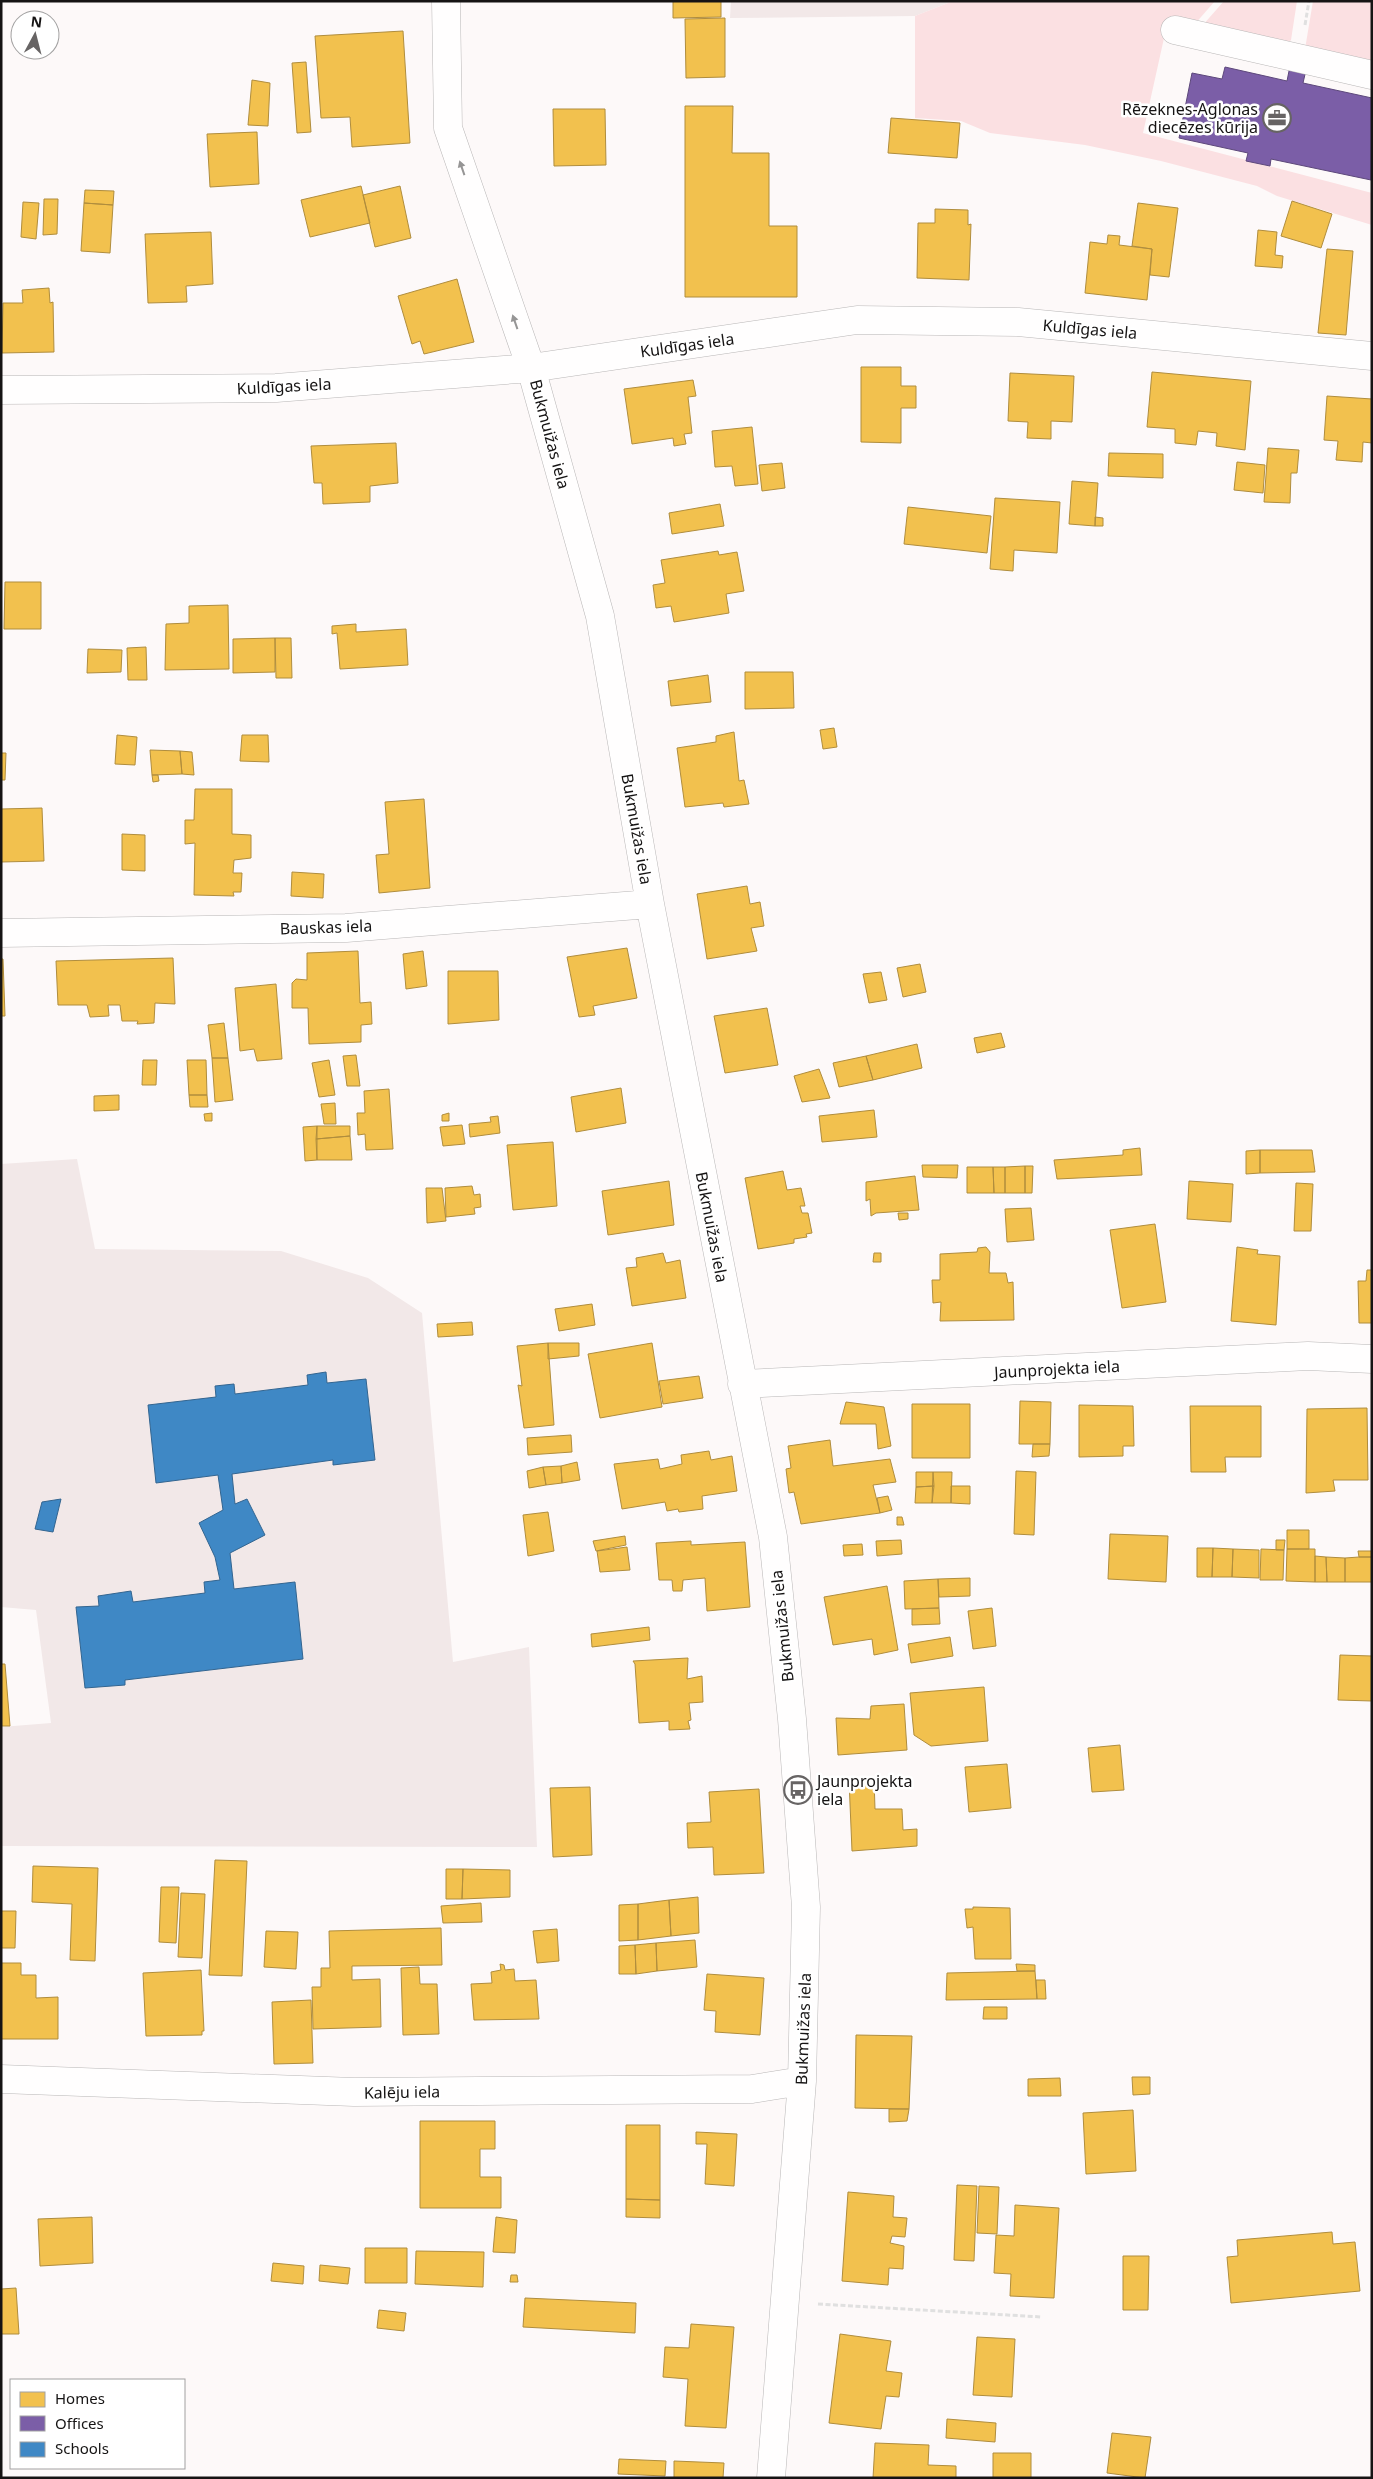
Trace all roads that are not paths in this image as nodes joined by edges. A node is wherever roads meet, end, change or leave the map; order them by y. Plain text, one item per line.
1 (446, 1) edge
2 (1175, 30) dead end
3 (1372, 75) edge
4 (1372, 356) edge
5 (531, 368) junction
6 (1, 390) edge
7 (650, 904) junction
8 (1, 933) edge
9 (1372, 1359) edge
10 (742, 1384) junction
11 (1, 2080) edge
12 (802, 2081) junction
13 (770, 2478) edge

5 -> 1 street, Bukmuižas iela
2 - 3 street
4 - 5 street, Kuldīgas iela
5 - 6 street, Kuldīgas iela
5 - 7 street, Bukmuižas iela
7 - 8 street, Bauskas iela
7 - 10 street, Bukmuižas iela
9 - 10 street, Jaunprojekta iela
10 - 12 street, Bukmuižas iela
11 - 12 street, Kalēju iela
12 - 13 street, Bukmuižas iela

